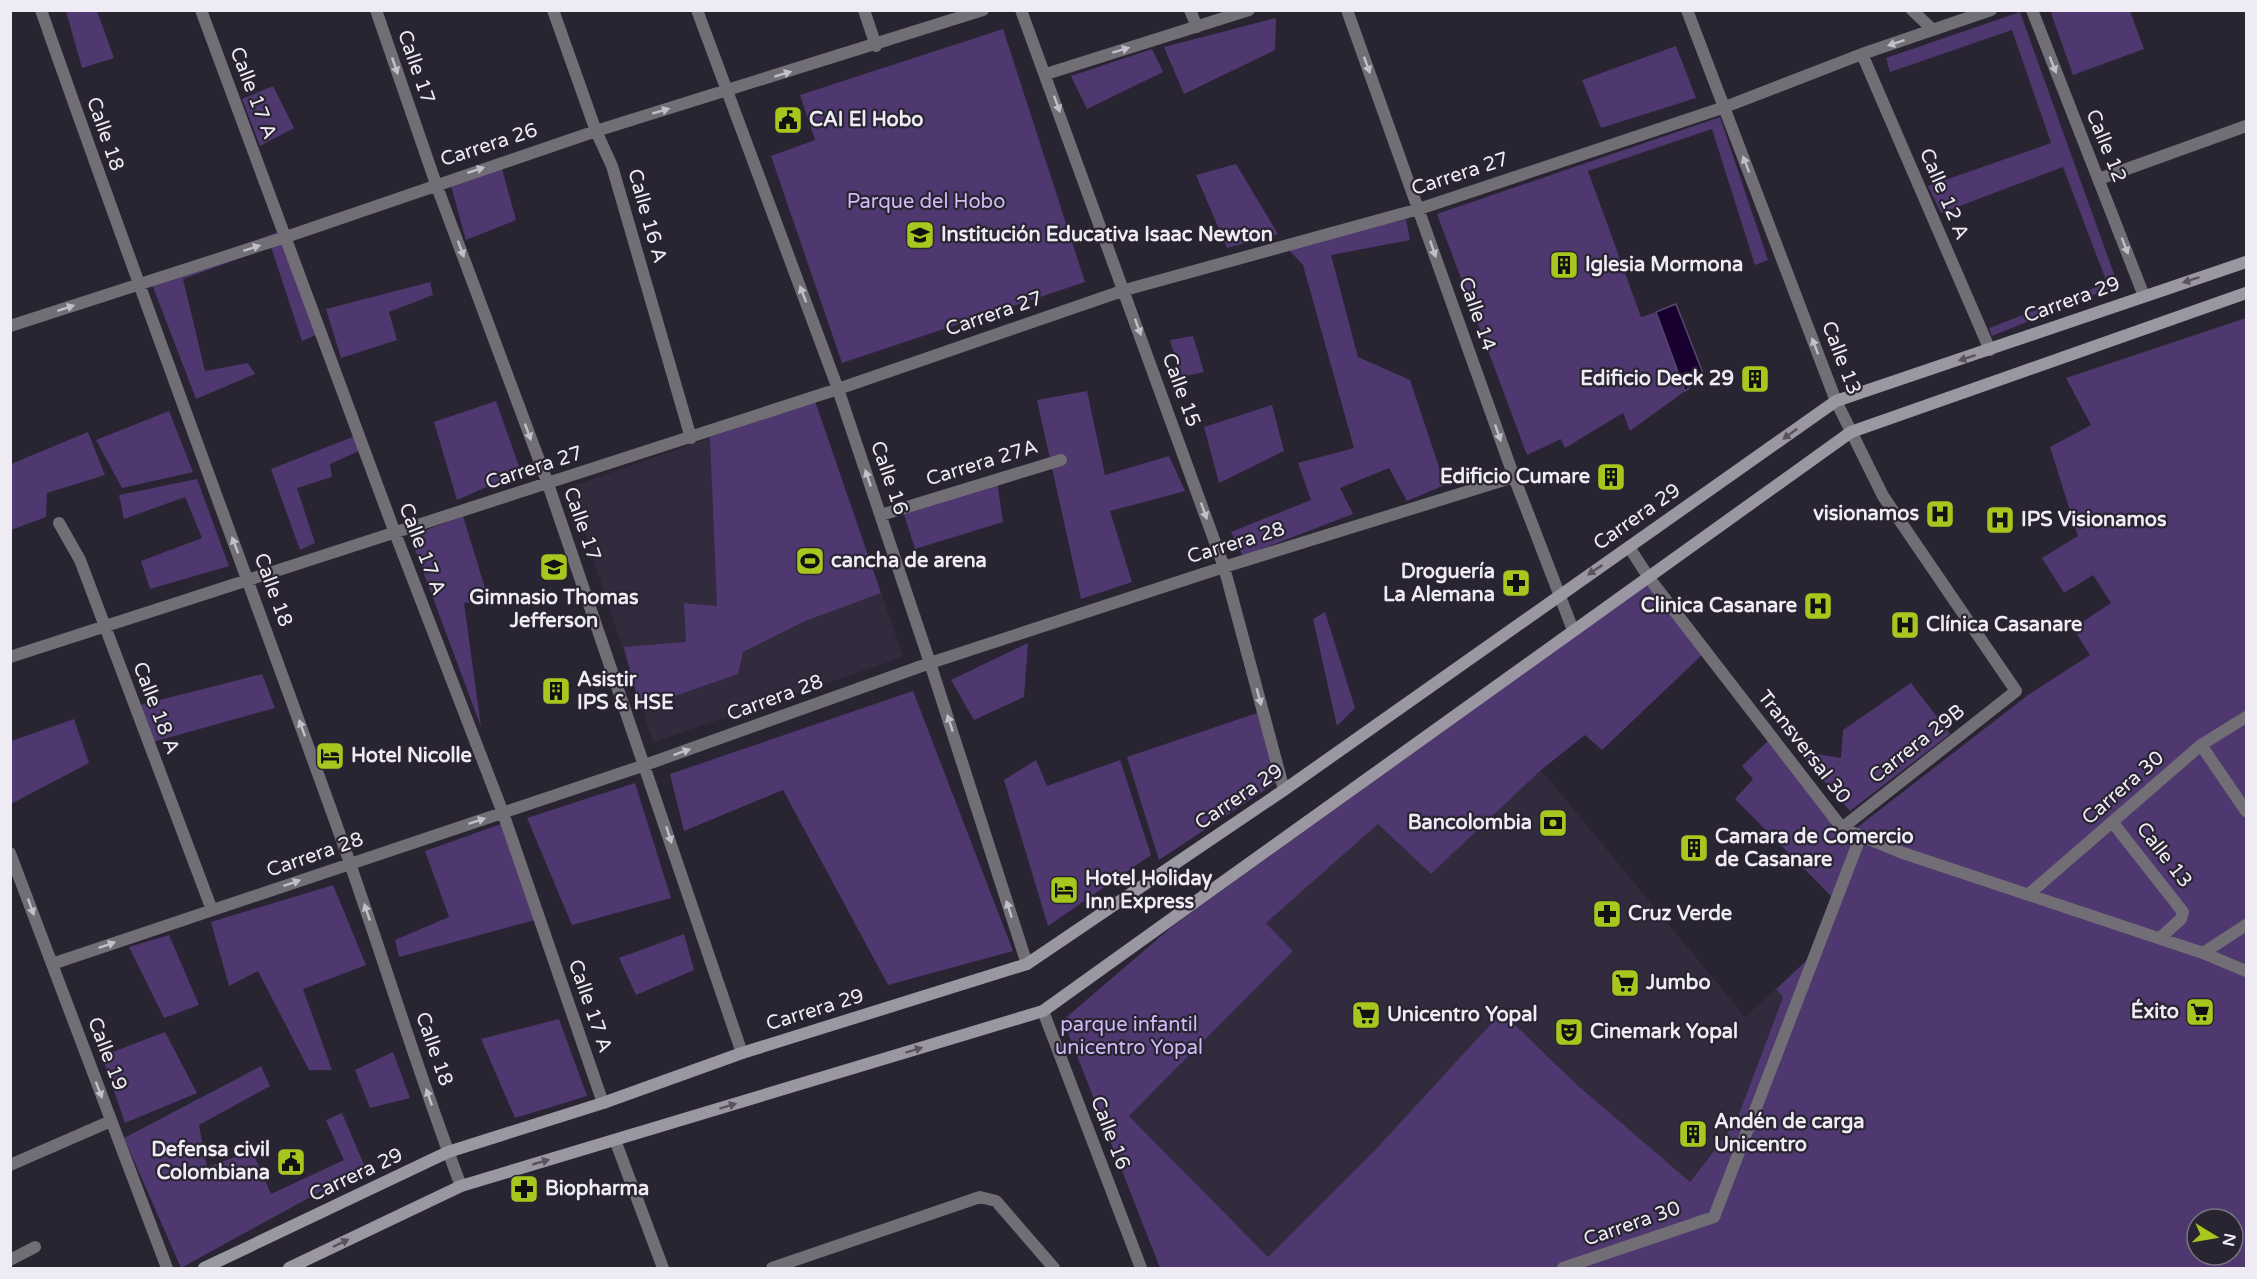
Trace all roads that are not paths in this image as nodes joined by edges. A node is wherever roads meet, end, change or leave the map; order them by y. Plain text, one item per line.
1 (41, 10) edge
2 (201, 10) edge
3 (376, 10) edge
4 (553, 10) edge
5 (697, 10) edge
6 (864, 10) edge
7 (983, 10) edge
8 (1020, 10) edge
9 (1190, 10) edge
10 (1249, 10) edge
11 (1347, 10) edge
12 (1687, 10) edge
13 (1912, 10) edge
14 (1991, 10) edge
15 (2032, 10) edge
16 (1197, 27) junction
17 (1933, 30) junction
18 (876, 46) junction
19 (1862, 54) junction
20 (1046, 74) junction
21 (727, 92) junction
22 (1725, 107) junction
23 (2247, 126) edge
24 (596, 130) junction
25 (2099, 179) junction
26 (436, 184) junction
27 (1419, 209) junction
28 (286, 237) junction
29 (2247, 262) edge
30 (137, 284) junction
31 (1125, 290) junction
32 (2247, 293) edge
33 (2144, 296) junction
34 (10, 326) edge
35 (1990, 350) junction
36 (838, 389) junction
37 (1836, 401) junction
38 (1851, 432) junction
39 (691, 438) junction
40 (1061, 460) dead end
41 (1514, 477) junction
42 (548, 484) junction
43 (881, 515) junction
44 (58, 523) dead end
45 (395, 532) junction
46 (1629, 547) junction
47 (1224, 567) junction
48 (1649, 578) junction
49 (249, 580) junction
50 (1559, 594) junction
51 (104, 626) junction
52 (1574, 630) junction
53 (10, 657) edge
54 (930, 663) junction
55 (2016, 691) joint
56 (2247, 717) edge
57 (2201, 745) junction
58 (645, 765) junction
59 (1284, 790) junction
60 (2247, 811) edge
61 (503, 813) junction
62 (2113, 823) junction
63 (1842, 828) junction
64 (1860, 838) junction
65 (10, 853) edge
66 (351, 863) junction
67 (2029, 894) junction
68 (212, 910) junction
69 (2247, 925) edge
70 (2160, 938) junction
71 (2203, 953) junction
72 (52, 964) junction
73 (1027, 964) junction
74 (2247, 971) edge
75 (1043, 1011) junction
76 (742, 1053) junction
77 (603, 1103) junction
78 (111, 1121) junction
79 (615, 1140) junction
80 (448, 1152) junction
81 (10, 1165) edge
82 (461, 1186) junction
83 (35, 1247) dead end
84 (10, 1260) edge
85 (167, 1269) edge
86 (204, 1269) edge
87 (289, 1269) edge
88 (663, 1269) edge
89 (772, 1269) edge
90 (1054, 1269) edge
91 (1141, 1269) edge
92 (1563, 1269) edge

1 - 30 street, Calle 18
2 - 28 street, Calle 17 A
3 -> 26 street, Calle 17
4 - 24 street, Calle 16 A
5 - 21 street, Calle 16
6 - 18 street
7 - 18 street, Carrera 26
8 - 20 street, Calle 15
9 - 16 street
10 - 16 street
11 -> 27 street, Calle 14
12 - 22 street, Calle 13
13 - 17 street
14 - 17 street, Carrera 27
15 -> 25 street, Calle 12
20 -> 16 street
17 -> 19 street, Carrera 27
21 -> 18 street, Carrera 26
19 - 22 street, Carrera 27
19 - 35 street, Calle 12 A
20 -> 31 street, Calle 15
24 -> 21 street, Carrera 26
36 -> 21 street, Calle 16
22 - 27 street, Carrera 27
37 -> 22 street, Calle 13
23 - 25 street
26 -> 24 street, Carrera 26
24 - 39 street, Calle 16 A
25 -> 33 street, Calle 12
26 - 28 street, Carrera 26
26 -> 42 street, Calle 17
27 - 31 street, Carrera 27
27 -> 41 street, Calle 14
30 -> 28 street, Carrera 26
28 - 45 street, Calle 17 A
29 -> 33 main road, Carrera 29
34 -> 30 street, Carrera 26
49 -> 30 street, Calle 18
31 - 36 street, Carrera 27
31 -> 47 street, Calle 15
32 - 38 main road
33 - 35 main road, Carrera 29
35 -> 37 main road, Carrera 29
36 - 39 street, Carrera 27
43 -> 36 street, Calle 16
37 - 38 street, Calle 13
37 -> 46 main road, Carrera 29
38 - 48 main road
38 - 55 street, Calle 13
39 - 42 street, Carrera 27
40 - 43 street, Carrera 27A
41 - 47 street, Carrera 28
41 - 50 street, Calle 14
42 - 45 street, Carrera 27
42 - 58 street, Calle 17
43 - 54 street, Calle 16
44 - 51 street, Calle 18 A
45 - 49 street, Carrera 27
45 - 61 street, Calle 17 A
46 - 48 street, Transversal 30
46 -> 50 main road, Carrera 29
47 - 54 street, Carrera 28
47 -> 59 street, Calle 15
48 - 52 main road
48 - 63 street, Transversal 30
49 - 51 street, Carrera 27
66 -> 49 street, Calle 18
50 - 52 street, Calle 14
50 - 59 main road, Carrera 29
51 - 53 street, Carrera 27
51 - 68 street, Calle 18 A
52 - 75 main road
58 -> 54 street, Carrera 28
73 -> 54 street, Calle 16
55 - 63 street, Carrera 29B
56 - 57 street, Carrera 30
57 - 60 street
57 - 62 street, Carrera 30
58 - 61 street, Carrera 28
58 -> 76 street, Calle 17
59 - 73 main road, Carrera 29
66 -> 61 street, Carrera 28
61 - 77 street, Calle 17 A
62 - 67 street, Carrera 30
62 - 70 street, Calle 13
63 - 64 street, Transversal 30
64 - 67 street, Transversal 30
64 - 92 street, Carrera 30
65 -> 72 street, Calle 19
68 -> 66 street, Carrera 28
80 -> 66 street, Calle 18
67 - 70 street, Transversal 30
72 -> 68 street, Carrera 28
69 - 71 street
70 - 71 street, Transversal 30
71 - 74 street, Transversal 30
72 -> 78 street, Calle 19
73 - 76 main road, Carrera 29
79 -> 75 main road
75 - 91 street, Calle 16
76 - 77 main road, Carrera 29
77 - 80 main road, Carrera 29
78 - 81 street
78 - 85 street, Calle 19
82 -> 79 main road
79 - 88 street
80 - 82 street, Calle 18
80 - 86 main road, Carrera 29
87 -> 82 main road
83 - 84 street
89 - 90 street

